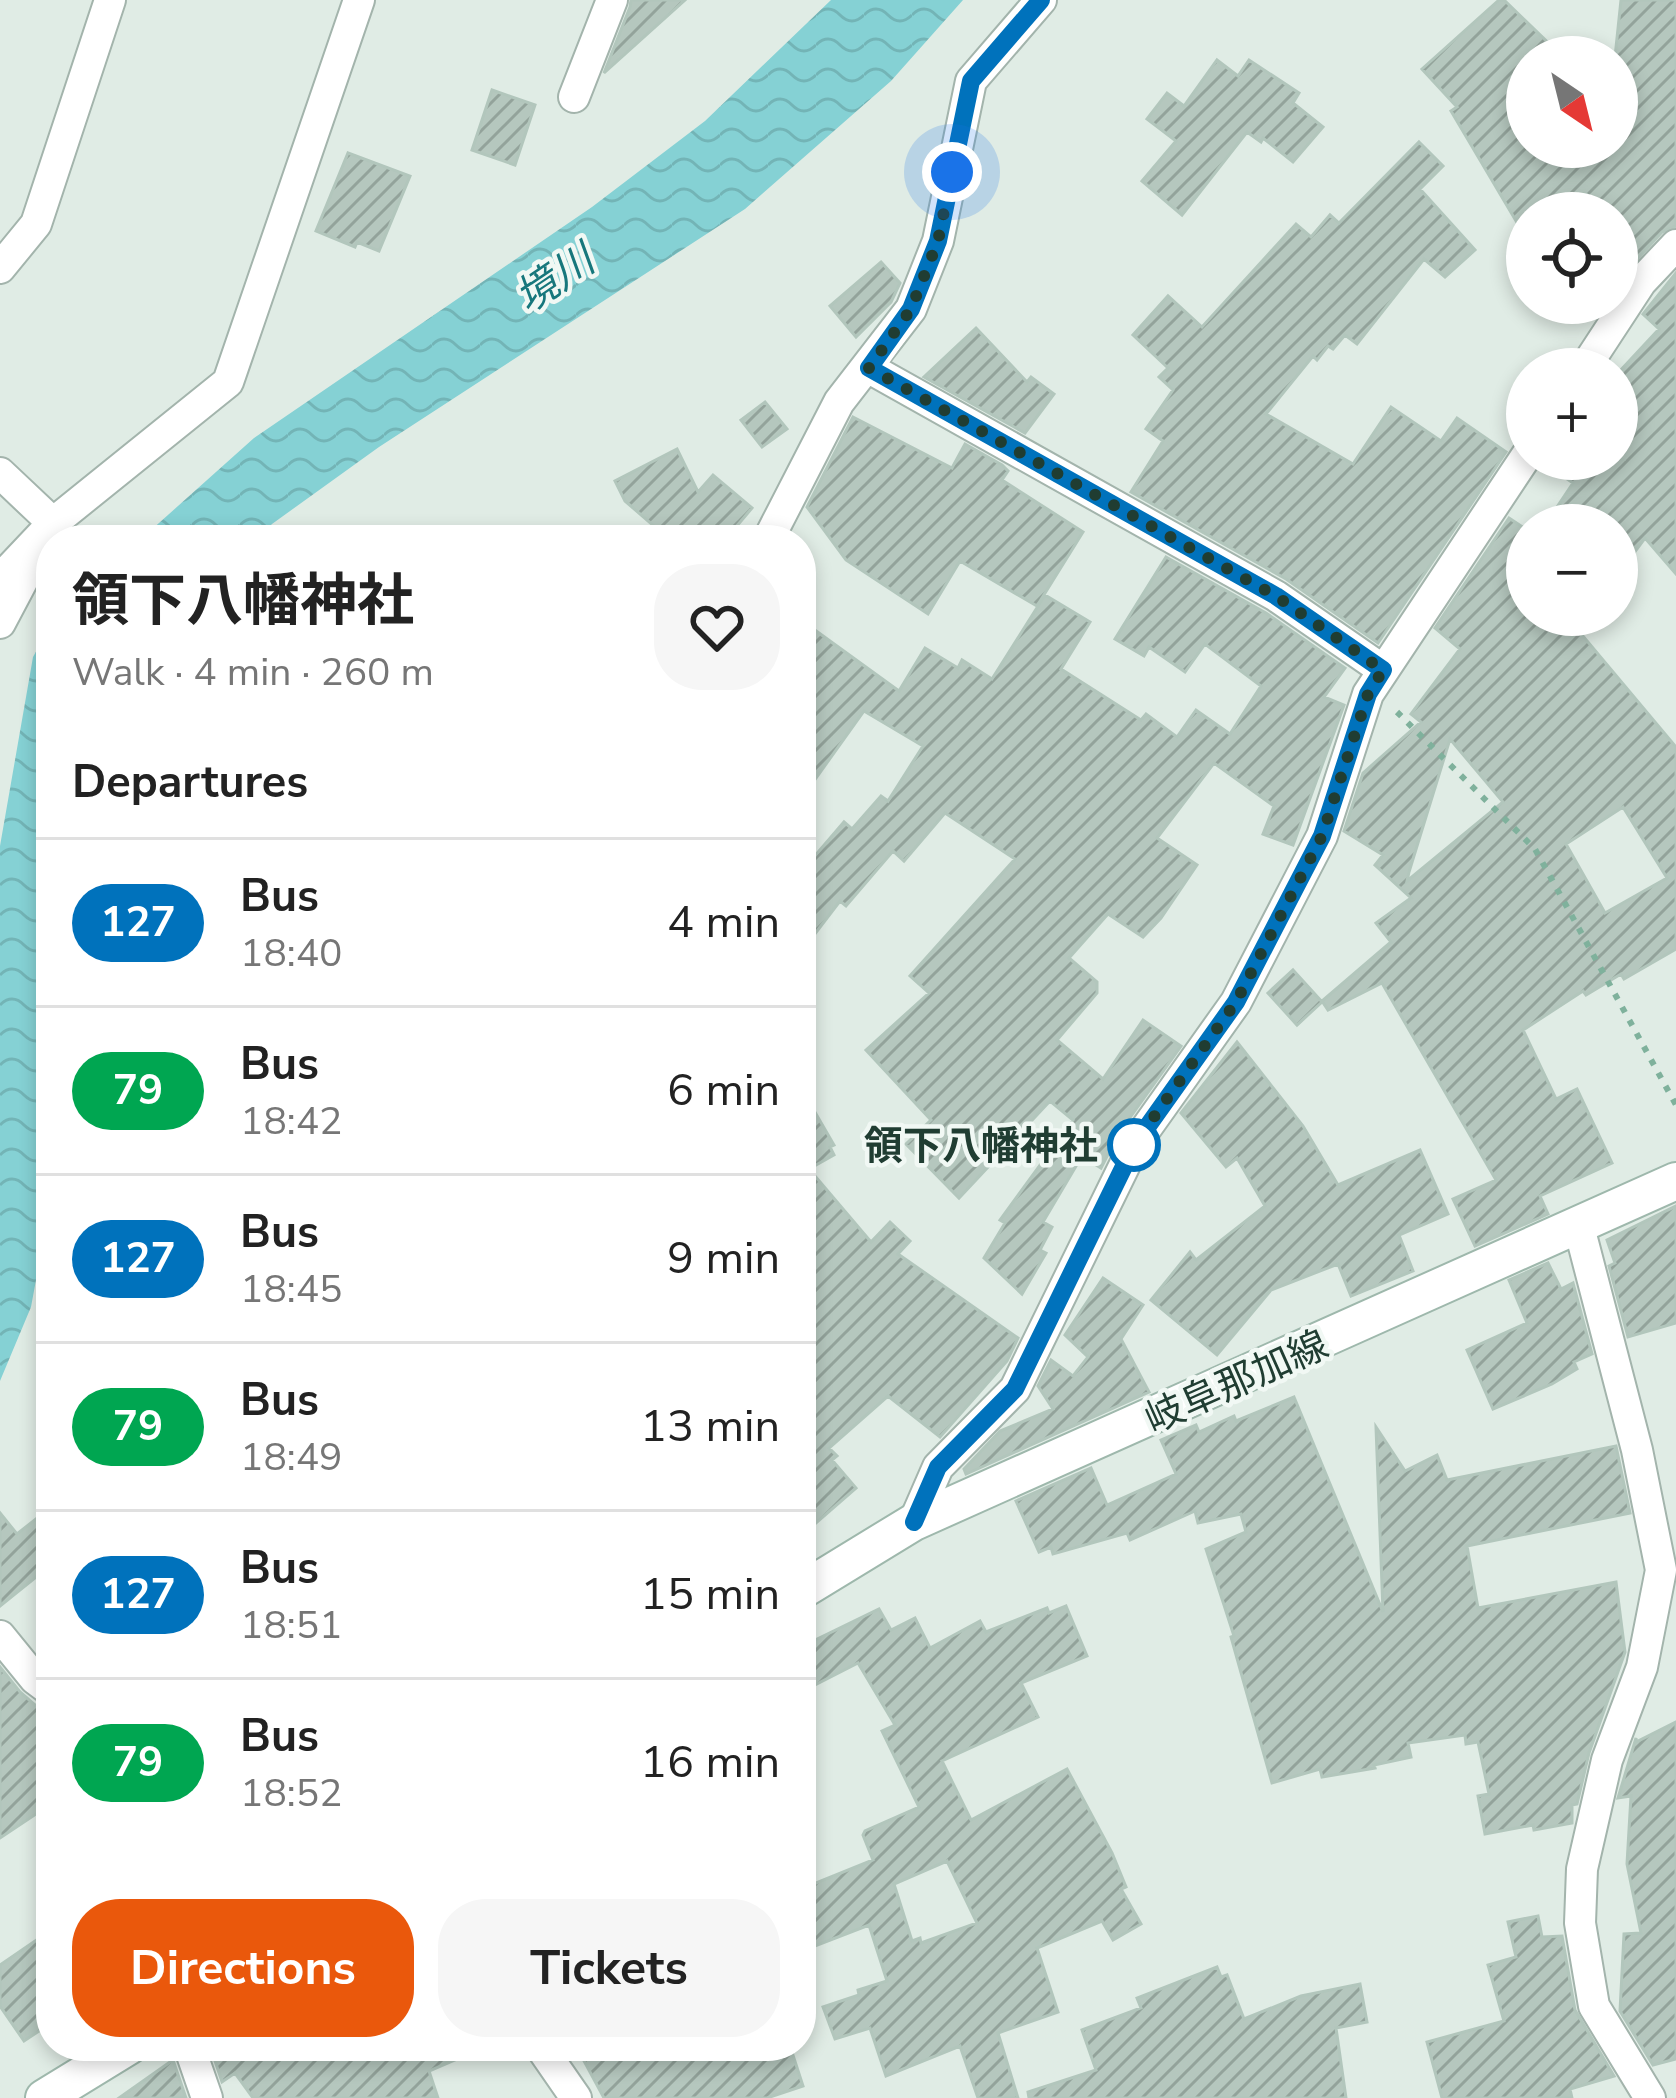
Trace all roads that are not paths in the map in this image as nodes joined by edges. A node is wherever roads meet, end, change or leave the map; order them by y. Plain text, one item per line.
1 (110, 0) edge
2 (359, 0) edge
3 (612, 0) edge
4 (1041, 0) edge
5 (574, 97) dead end
6 (1676, 245) edge
7 (0, 268) edge
8 (1598, 348) edge
9 (869, 368) junction
10 (0, 473) edge
11 (1510, 480) edge
12 (52, 524) joint
13 (776, 525) edge
14 (36, 541) edge
15 (36, 554) edge
16 (0, 579) edge
17 (0, 623) edge
18 (1376, 682) junction
19 (1676, 1180) edge
20 (1579, 1227) junction
21 (914, 1522) junction
22 (816, 1582) edge
23 (0, 1636) edge
24 (36, 1680) edge
25 (104, 2061) edge
26 (194, 2061) edge
27 (550, 2061) edge
28 (44, 2098) edge
29 (206, 2098) edge
30 (576, 2098) edge
31 (1650, 2098) edge

1 - 7 street
2 - 12 street
3 - 5 street
4 - 9 street
6 - 8 street
9 - 13 street
9 - 18 street
10 - 12 street
11 - 18 street
14 - 16 street
15 - 17 street
18 - 21 street
19 - 20 main road, 岐阜那加線
20 - 21 main road, 岐阜那加線
20 - 31 street
21 - 22 main road, 岐阜那加線
23 - 24 street
25 - 28 main road
26 - 29 street
27 - 30 street

